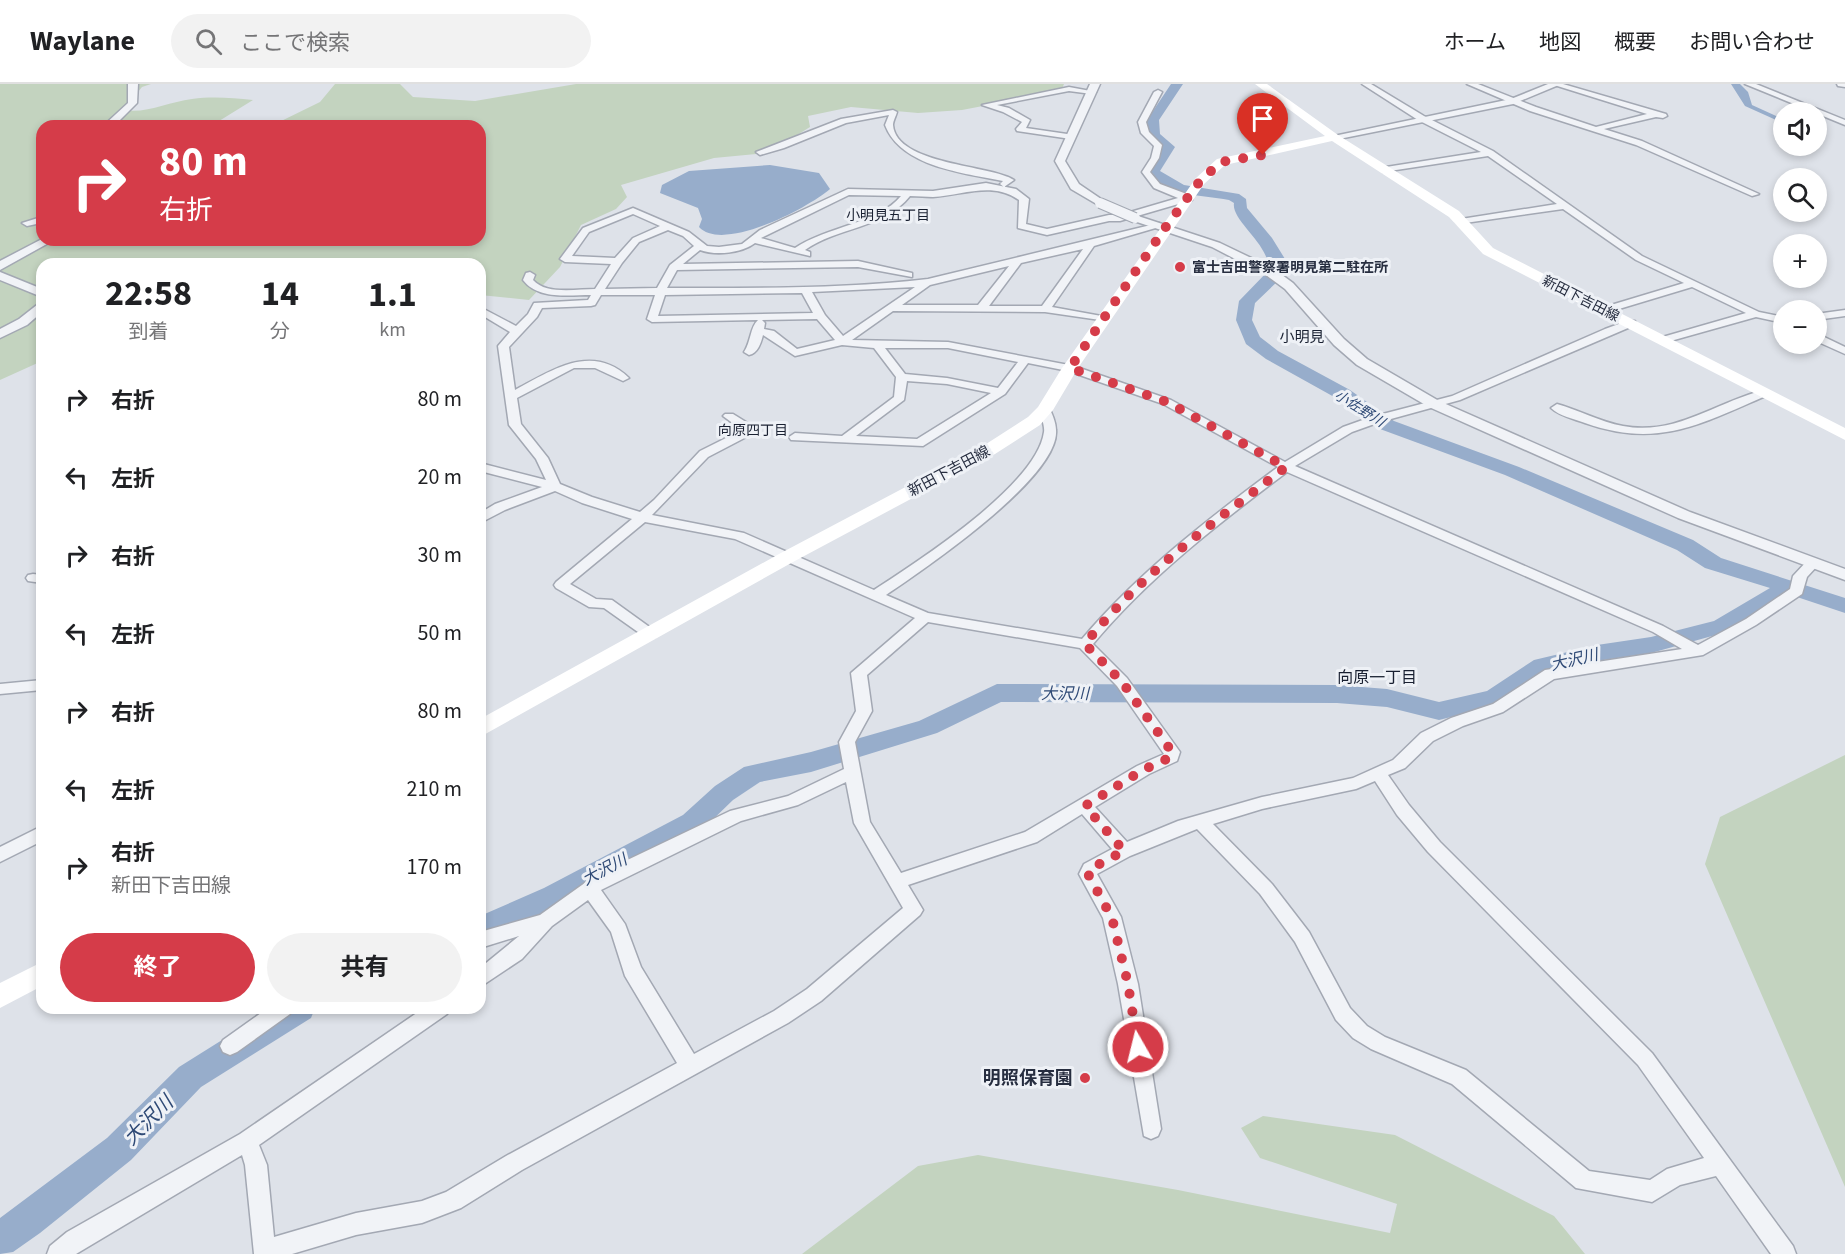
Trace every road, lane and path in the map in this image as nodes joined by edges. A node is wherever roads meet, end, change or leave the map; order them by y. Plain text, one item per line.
1 (133, 84) edge
2 (1080, 84) edge
3 (1260, 84) edge
4 (1366, 84) edge
5 (1471, 84) edge
6 (1556, 84) edge
7 (1749, 84) edge
8 (1069, 88) junction
9 (1093, 88) edge
10 (1158, 92) dead end
11 (1513, 100) junction
12 (1421, 118) junction
13 (115, 120) edge
14 (1845, 123) edge
15 (1598, 129) junction
16 (1071, 137) junction
17 (1334, 138) junction
18 (760, 152) dead end
19 (1490, 153) junction
20 (1386, 170) junction
21 (999, 188) junction
22 (907, 194) junction
23 (1755, 194) dead end
24 (1187, 198) junction
25 (1564, 206) junction
26 (1461, 222) junction
27 (669, 226) junction
28 (1161, 226) junction
29 (752, 239) junction
30 (1091, 244) junction
31 (37, 246) edge
32 (700, 246) junction
33 (797, 251) junction
34 (618, 261) junction
35 (1018, 261) junction
36 (829, 264) junction
37 (0, 266) edge
38 (673, 267) junction
39 (530, 275) dead end
40 (0, 276) edge
41 (772, 278) junction
42 (928, 282) junction
43 (1692, 284) junction
44 (893, 286) junction
45 (806, 290) junction
46 (36, 291) edge
47 (599, 291) junction
48 (660, 292) junction
49 (891, 308) junction
50 (981, 309) junction
51 (1045, 309) junction
52 (36, 310) edge
53 (1605, 310) junction
54 (1845, 313) edge
55 (486, 314) edge
56 (1756, 314) junction
57 (1827, 315) edge
58 (820, 316) junction
59 (762, 318) junction
60 (1773, 318) edge
61 (1103, 319) junction
62 (1631, 323) junction
63 (516, 331) junction
64 (757, 332) junction
65 (0, 334) edge
66 (1663, 340) junction
67 (843, 342) junction
68 (1827, 342) edge
69 (877, 345) junction
70 (1845, 351) edge
71 (749, 352) dead end
72 (1025, 360) junction
73 (1070, 368) junction
74 (902, 377) junction
75 (623, 378) dead end
76 (1001, 392) junction
77 (1764, 393) junction
78 (510, 397) junction
79 (1434, 404) junction
80 (1557, 408) dead end
81 (1045, 410) junction
82 (729, 416) dead end
83 (1845, 435) edge
84 (795, 437) dead end
85 (845, 439) junction
86 (1286, 467) junction
87 (486, 469) edge
88 (555, 486) junction
89 (486, 515) edge
90 (641, 517) junction
91 (786, 558) junction
92 (1812, 564) junction
93 (1845, 575) edge
94 (877, 594) junction
95 (925, 617) junction
96 (650, 634) junction
97 (1085, 644) junction
98 (1692, 647) junction
99 (36, 686) edge
100 (0, 689) edge
101 (486, 726) edge
102 (850, 768) junction
103 (1378, 773) junction
104 (1085, 806) junction
105 (1200, 821) junction
106 (36, 836) edge
107 (1124, 851) junction
108 (0, 855) edge
109 (899, 881) junction
110 (591, 890) junction
111 (546, 921) junction
112 (486, 938) edge
113 (486, 975) edge
114 (36, 976) edge
115 (0, 996) edge
116 (275, 1014) edge
117 (431, 1014) edge
118 (230, 1046) dead end
119 (690, 1066) junction
120 (1151, 1129) dead end
121 (247, 1140) junction
122 (1721, 1164) junction
123 (58, 1254) edge
124 (1785, 1254) edge

1 - 13 street
2 - 8 street
3 - 17 main road, 新田下吉田線
4 - 12 street
5 - 11 street
6 - 11 street
6 - 15 street
7 - 14 street
8 - 9 street
8 - 16 street
9 - 16 street
10 - 24 street
11 - 12 street
11 - 15 street
12 - 17 street
12 - 19 street
15 - 23 street
16 - 28 street, bridge
17 - 20 main road, 新田下吉田線
17 - 24 main road, 新田下吉田線
18 - 21 street
19 - 20 street
19 - 25 street
20 - 26 main road, 新田下吉田線
21 - 22 street
21 - 24 street
22 - 29 street
22 - 33 street
24 - 28 main road, 新田下吉田線
25 - 26 street
25 - 43 street
26 - 53 main road, 新田下吉田線
27 - 32 street
27 - 34 street
27 - 34 street
28 - 30 street
28 - 61 main road, 新田下吉田線
28 - 79 street
29 - 32 street
29 - 33 street
30 - 35 street
30 - 51 street
31 - 37 street
32 - 38 street
33 - 36 street
34 - 47 street
35 - 42 street
35 - 50 street
36 - 41 street
36 - 44 street
38 - 41 street
38 - 48 street
39 - 47 street
40 - 46 street
41 - 45 street
41 - 48 street
42 - 44 street
42 - 49 street
43 - 53 street
43 - 56 street
44 - 45 street
45 - 58 street
47 - 48 street
47 - 63 street
48 - 59 street
49 - 50 street
49 - 67 street
50 - 51 street
51 - 61 street
52 - 65 street
53 - 62 main road, 新田下吉田線
54 - 57 street
55 - 63 street
56 - 60 street
56 - 66 street
58 - 59 street
58 - 67 street
59 - 64 street
61 - 73 main road, 新田下吉田線
62 - 66 main road, 新田下吉田線
62 - 79 street
63 - 78 street
64 - 67 street
64 - 71 street
66 - 77 main road, 新田下吉田線
67 - 69 street
68 - 70 street
69 - 72 street
69 - 74 street
72 - 73 street
72 - 76 street
73 - 81 main road, 新田下吉田線
73 - 86 street
74 - 76 street
74 - 85 street
75 - 78 street
76 - 85 street
77 - 80 street
77 - 83 main road, 新田下吉田線
78 - 88 street
79 - 86 street
79 - 92 street
81 - 91 main road, 新田下吉田線
81 - 94 street
82 - 90 street
84 - 85 street
86 - 97 street
86 - 98 street
87 - 88 street
88 - 89 street
88 - 90 street
90 - 91 street
90 - 96 street
91 - 94 street
91 - 96 main road, 新田下吉田線
92 - 93 street
92 - 98 street
94 - 95 street
95 - 97 street
95 - 102 street
96 - 101 main road, 新田下吉田線
97 - 104 street
98 - 103 street
99 - 100 street
102 - 109 street
102 - 110 street
103 - 105 street
103 - 122 street
104 - 107 street
104 - 109 street
105 - 107 street
105 - 122 street
106 - 108 street
107 - 120 street
109 - 119 street
110 - 111 street
110 - 119 street
111 - 112 street
111 - 113 street
114 - 115 main road
116 - 118 street
117 - 121 street
119 - 121 street
121 - 123 street
122 - 124 street

